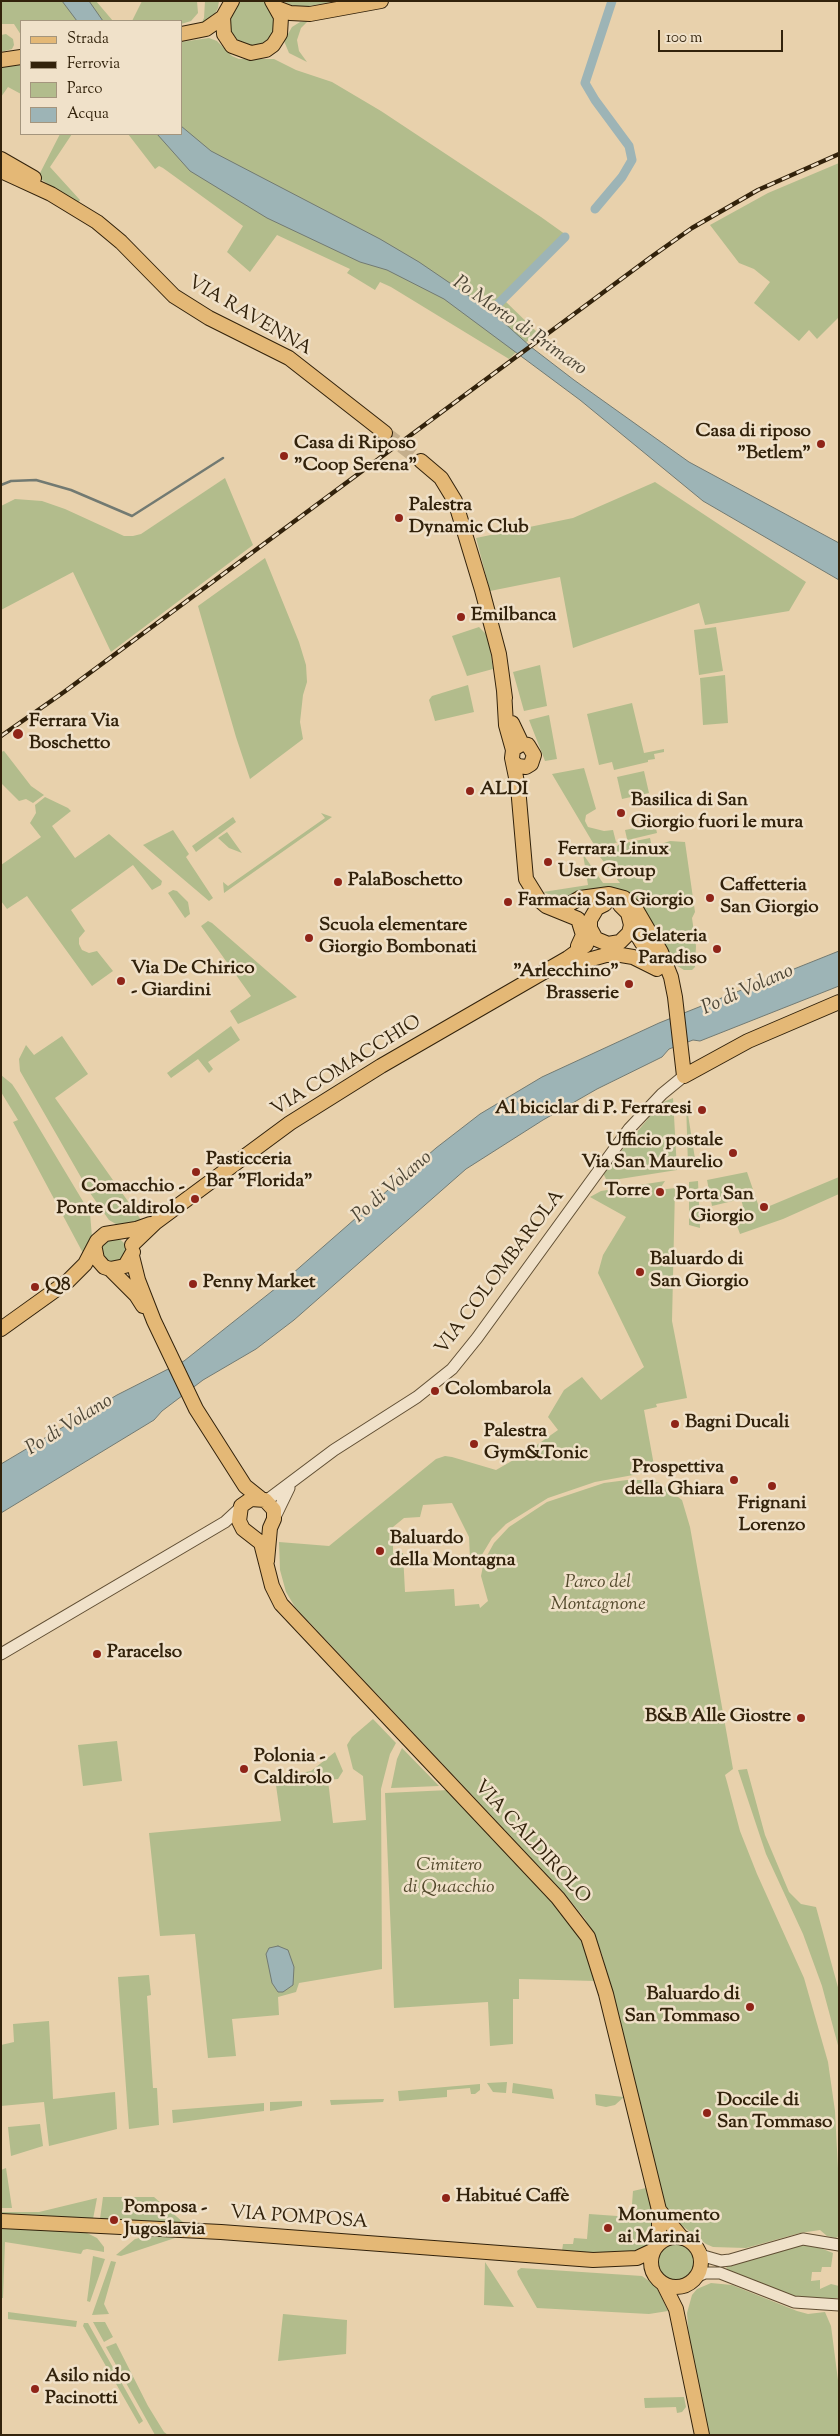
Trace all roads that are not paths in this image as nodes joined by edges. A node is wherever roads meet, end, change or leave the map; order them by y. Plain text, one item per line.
1 (232, 1) edge
2 (381, 1) edge
3 (275, 5) edge
4 (310, 14) junction
5 (223, 17) junction
6 (199, 32) junction
7 (280, 32) junction
8 (182, 34) edge
9 (226, 39) junction
10 (20, 57) edge
11 (1, 60) edge
12 (1, 159) edge
13 (1, 171) edge
14 (25, 178) junction
15 (385, 433) tunnel mouth
16 (421, 461) tunnel mouth
17 (534, 893) junction
18 (568, 904) junction
19 (605, 904) junction
20 (631, 925) junction
21 (591, 928) junction
22 (614, 943) junction
23 (568, 958) junction
24 (662, 969) junction
25 (545, 971) junction
26 (839, 1002) edge
27 (684, 1076) junction
28 (156, 1222) junction
29 (120, 1232) junction
30 (95, 1250) junction
31 (132, 1251) junction
32 (107, 1268) junction
33 (68, 1281) junction
34 (154, 1321) junction
35 (1, 1329) edge
36 (238, 1476) junction
37 (295, 1481) junction
38 (263, 1500) junction
39 (242, 1506) junction
40 (272, 1523) junction
41 (247, 1531) junction
42 (203, 1534) junction
43 (267, 1562) junction
44 (1, 1654) edge
45 (659, 2210) junction
46 (1, 2221) edge
47 (682, 2238) junction
48 (656, 2246) junction
49 (839, 2246) edge
50 (700, 2255) junction
51 (593, 2260) junction
52 (698, 2276) junction
53 (660, 2281) junction
54 (685, 2286) junction
55 (839, 2305) edge
56 (676, 2310) junction
57 (702, 2435) edge

1 - 5 main road
2 - 4 main road
3 - 4 main road
3 - 7 main road
4 - 7 main road
5 - 6 main road
5 - 9 main road
6 - 8 main road
6 - 9 main road
7 - 9 main road
10 - 11 main road
12 - 14 main road, VIA RAVENNA
13 - 14 main road, VIA RAVENNA
14 - 15 main road, VIA RAVENNA
16 - 17 main road
17 - 18 main road
17 - 25 main road
18 - 19 main road
18 - 21 main road
18 - 24 main road
19 - 20 main road
19 - 21 main road
20 - 22 main road
20 - 24 main road
21 - 22 main road
21 - 23 main road, VIA COMACCHIO
22 - 23 main road, VIA COMACCHIO
22 - 24 main road
23 - 25 main road, VIA COMACCHIO
24 - 25 main road
24 - 27 main road
25 - 28 main road, VIA COMACCHIO
26 - 27 main road
27 - 37 street, VIA COLOMBAROLA
28 - 29 main road, VIA COMACCHIO
28 - 31 main road, VIA COMACCHIO
29 - 30 main road, VIA COMACCHIO
29 - 31 main road
30 - 32 main road
30 - 33 main road, VIA COMACCHIO
31 - 32 main road, VIA COMACCHIO
31 - 34 main road
32 - 33 main road, VIA COMACCHIO
32 - 34 main road
33 - 35 main road, VIA COMACCHIO
34 - 36 main road
36 - 38 main road
36 - 39 main road, VIA CALDIROLO
37 - 38 street, VIA COLOMBAROLA
37 - 40 street, VIA COLOMBAROLA
38 - 39 main road
38 - 40 main road, VIA CALDIROLO
39 - 41 main road, VIA CALDIROLO
39 - 42 street
40 - 41 main road
40 - 43 main road, VIA CALDIROLO
41 - 42 street
41 - 43 main road, VIA CALDIROLO
42 - 44 street
43 - 45 main road, VIA CALDIROLO
45 - 47 main road, VIA CALDIROLO
45 - 48 main road, VIA CALDIROLO
46 - 51 main road, VIA POMPOSA
47 - 48 main road
47 - 50 main road, VIA CALDIROLO
48 - 51 main road, VIA POMPOSA
48 - 53 main road, VIA CALDIROLO
49 - 50 street
50 - 52 main road
51 - 53 main road, VIA POMPOSA
52 - 54 main road
52 - 55 street
53 - 54 main road
53 - 56 main road, VIA CALDIROLO
54 - 56 main road
56 - 57 main road, VIA CALDIROLO

